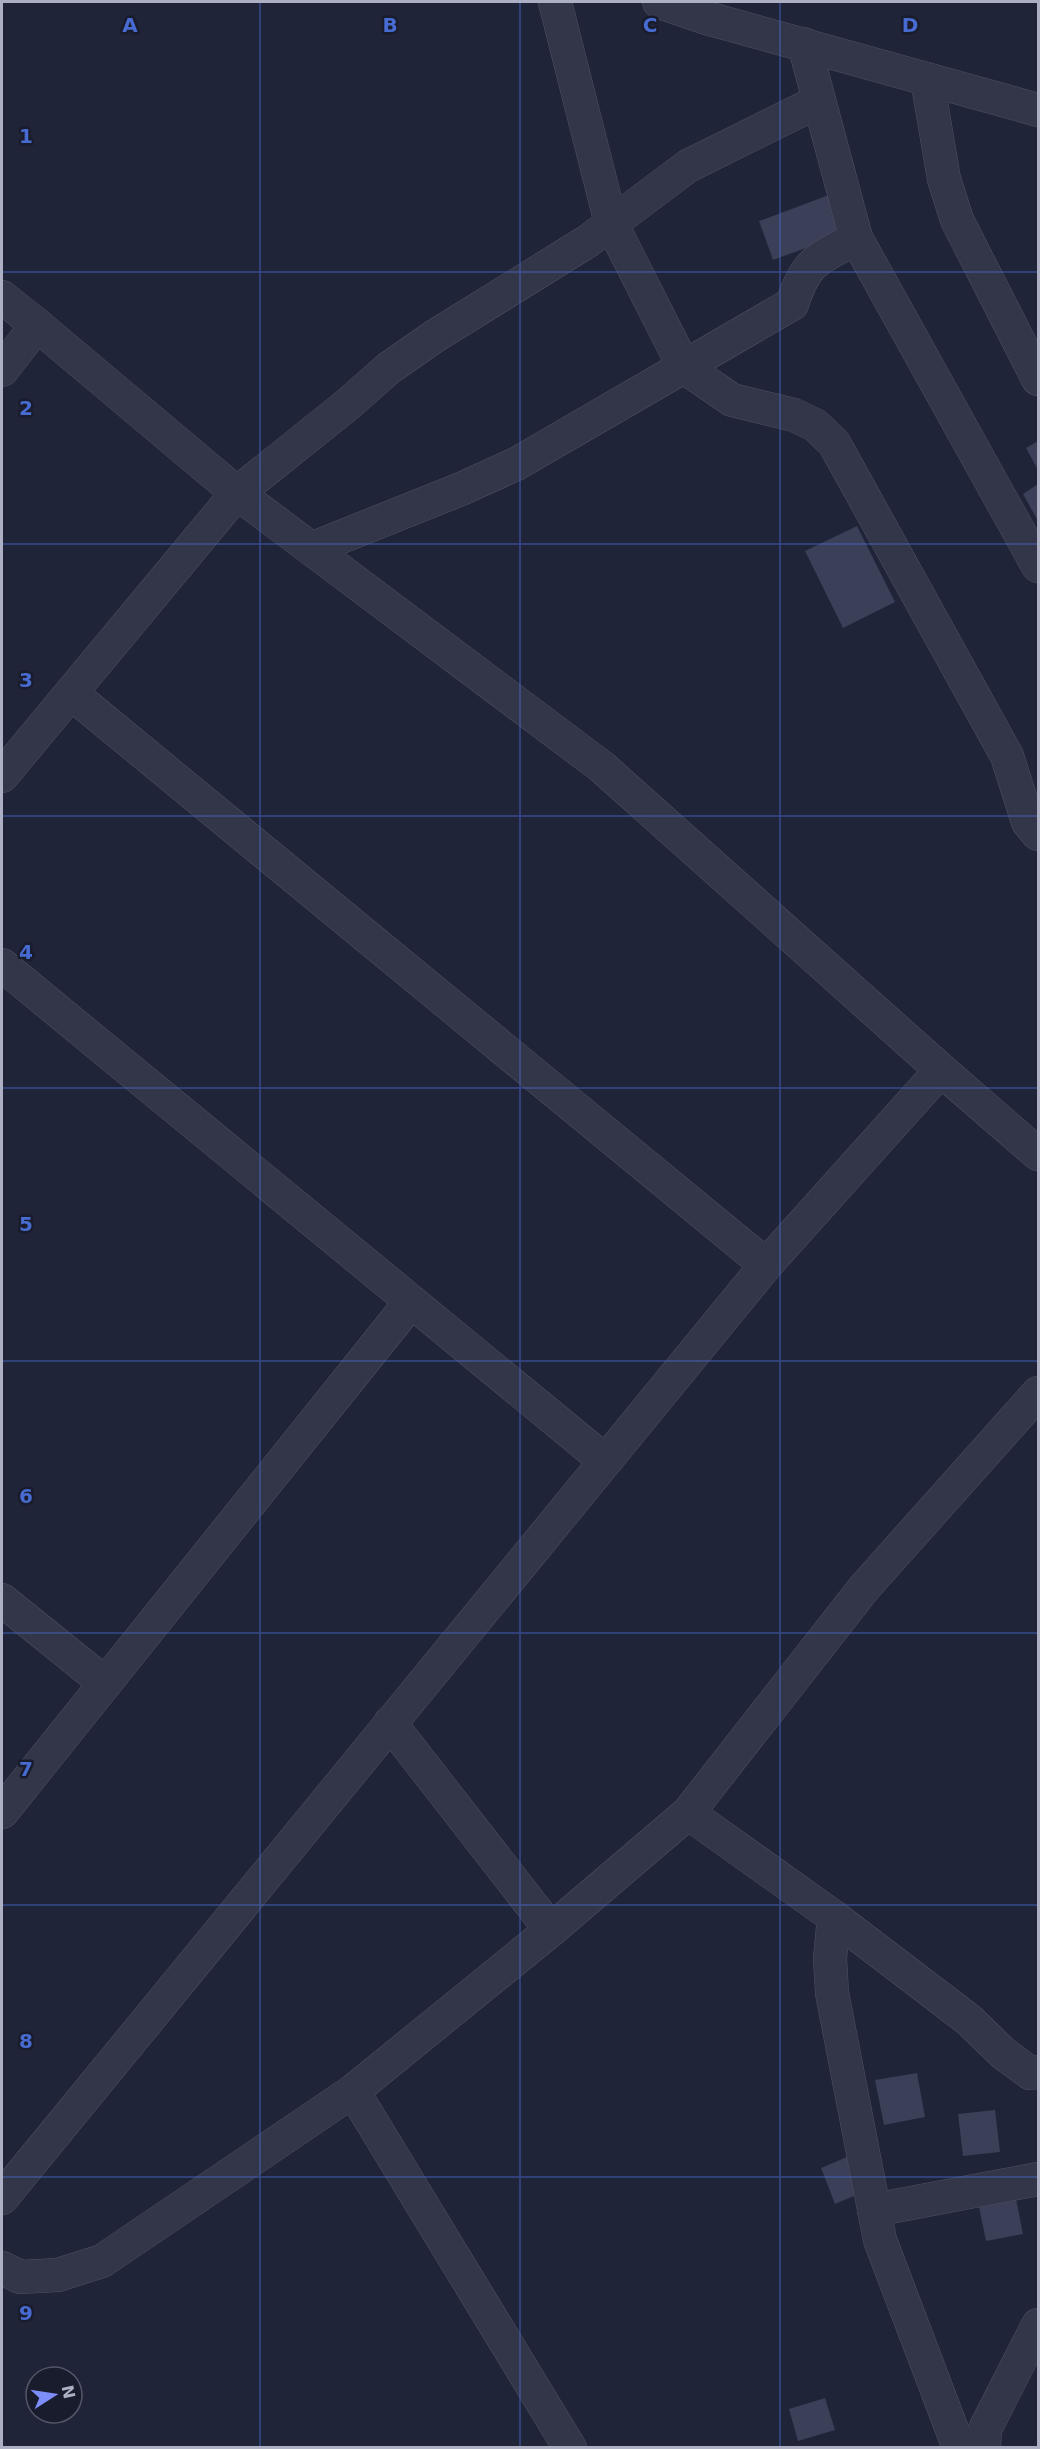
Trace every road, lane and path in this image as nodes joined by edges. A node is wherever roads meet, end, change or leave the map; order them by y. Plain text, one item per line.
1 (555, 2) edge
2 (659, 2) edge
3 (804, 44) junction
4 (927, 79) junction
5 (819, 101) junction
6 (1038, 110) edge
7 (611, 223) junction
8 (856, 238) junction
9 (2, 297) edge
10 (37, 325) junction
11 (684, 367) junction
12 (2, 370) edge
13 (1038, 379) edge
14 (237, 493) junction
15 (311, 549) junction
16 (1038, 566) edge
17 (72, 694) junction
18 (2, 776) edge
19 (1038, 834) edge
20 (2, 965) edge
21 (941, 1070) junction
22 (1038, 1154) edge
23 (766, 1265) junction
24 (410, 1303) junction
25 (1038, 1393) edge
26 (604, 1460) junction
27 (2, 1600) edge
28 (105, 1683) junction
29 (390, 1723) junction
30 (2, 1812) edge
31 (688, 1813) junction
32 (834, 1917) junction
33 (551, 1930) junction
34 (1038, 2072) edge
35 (353, 2091) junction
36 (1038, 2179) edge
37 (2, 2198) edge
38 (874, 2210) junction
39 (2, 2268) edge
40 (1038, 2325) edge
41 (570, 2448) edge
42 (959, 2448) edge
43 (984, 2448) edge

1 - 7 street
2 - 3 street
3 - 4 street
3 - 5 street
4 - 6 street
4 - 13 street
5 - 7 street
5 - 8 street
7 - 11 street
7 - 14 street
8 - 11 street
8 - 16 street
9 - 10 street
10 - 12 street
10 - 14 street
11 - 15 street
11 - 19 street
14 - 15 street
14 - 17 street
15 - 21 street
17 - 18 street
17 - 23 street
20 - 24 street
21 - 22 street
21 - 23 street
23 - 26 street
24 - 26 street
24 - 28 street
25 - 31 street
26 - 29 street
27 - 28 street
28 - 30 street
29 - 33 street
29 - 37 street
31 - 32 street
31 - 33 street
32 - 34 street
32 - 38 street
33 - 35 street
35 - 39 street
35 - 41 street
36 - 38 street
38 - 42 street
40 - 43 street

